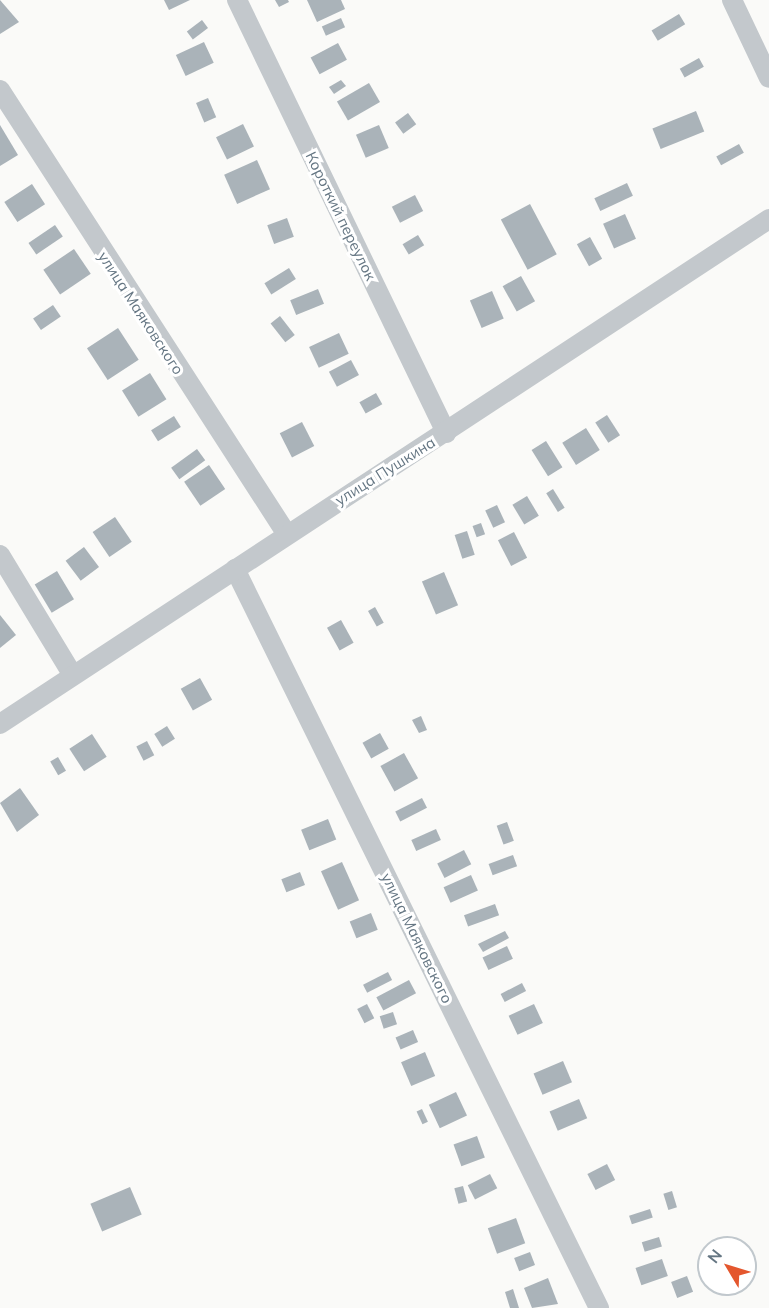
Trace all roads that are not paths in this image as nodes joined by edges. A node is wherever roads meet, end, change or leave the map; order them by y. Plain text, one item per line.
1 (237, 0) edge
2 (732, 0) edge
3 (769, 78) edge
4 (0, 90) edge
5 (769, 219) edge
6 (446, 433) junction
7 (286, 533) junction
8 (0, 555) edge
9 (235, 569) junction
10 (72, 674) junction
11 (0, 724) edge
12 (599, 1308) edge

1 - 6 street, Короткий переулок
2 - 3 street
4 - 7 street, улица Маяковского
5 - 6 street, улица Пушкина
6 - 7 street, улица Пушкина
7 - 9 street, улица Пушкина
8 - 10 street
9 - 10 street, улица Пушкина
9 - 12 street, улица Маяковского
10 - 11 street, улица Пушкина

